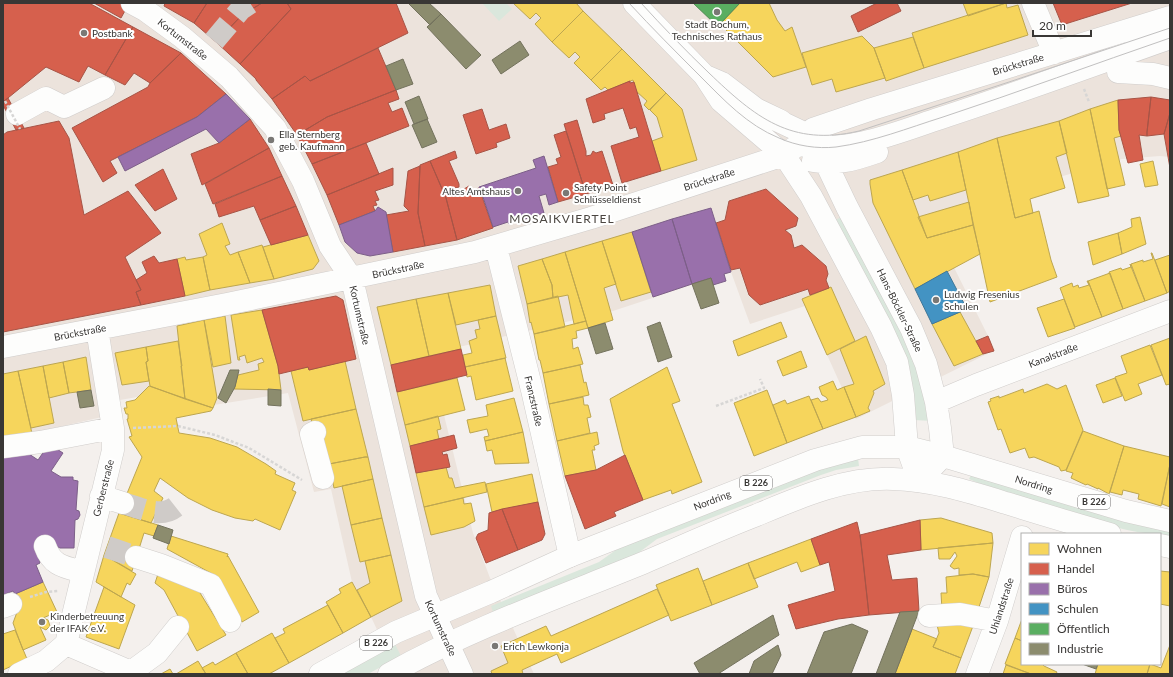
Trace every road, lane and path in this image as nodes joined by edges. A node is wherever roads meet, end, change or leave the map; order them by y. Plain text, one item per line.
1 (634, 3) edge
2 (1033, 3) edge
3 (146, 6) edge
4 (1170, 17) edge
5 (1170, 28) edge
6 (1170, 38) edge
7 (1054, 53) junction
8 (1170, 53) edge
9 (1118, 72) junction
10 (1170, 78) edge
11 (104, 88) dead end
12 (1086, 95) dead end
13 (1089, 102) dead end
14 (11, 117) edge
15 (762, 123) junction
16 (809, 144) junction
17 (496, 247) junction
18 (352, 279) junction
19 (1170, 311) edge
20 (97, 329) junction
21 (3, 347) edge
22 (760, 379) dead end
23 (936, 402) junction
24 (716, 406) dead end
25 (113, 428) junction
26 (315, 432) dead end
27 (3, 447) edge
28 (907, 447) junction
29 (943, 456) junction
30 (314, 480) joint
31 (919, 481) junction
32 (101, 496) junction
33 (123, 503) tunnel mouth
34 (1030, 510) junction
35 (1170, 521) edge
36 (1023, 533) edge
37 (1107, 533) edge
38 (1021, 538) edge
39 (45, 546) dead end
40 (570, 556) junction
41 (136, 557) tunnel mouth
42 (81, 581) junction
43 (7, 605) edge
44 (435, 616) junction
45 (929, 616) dead end
46 (230, 621) dead end
47 (996, 621) junction
48 (178, 627) dead end
49 (66, 644) junction
50 (448, 644) junction
51 (19, 674) edge
52 (320, 674) edge
53 (388, 674) edge
54 (462, 674) edge
55 (977, 674) edge

1 - 15 street, Hans-Böckler-Straße
2 - 7 street
3 - 18 street, Kortumstraße
4 - 7 street, Brückstraße
5 - 16 street
6 - 16 street
7 - 16 street, Brückstraße
8 - 9 street, Brückstraße
9 - 10 street, Brückstraße
9 - 16 street, Brückstraße
11 - 14 street
12 - 13 path
14 - 14 path, bridge
15 - 16 street, Hans-Böckler-Straße
15 - 16 street, Hans-Böckler-Straße
16 - 17 street, Brückstraße
16 - 23 street, Hans-Böckler-Straße
16 - 28 street, Hans-Böckler-Straße
17 - 18 street, Brückstraße
17 - 40 street, Franzstraße
18 - 20 street, Brückstraße
18 - 44 street, Kortumstraße
19 - 23 street, Kanalstraße
20 - 21 street, Brückstraße
20 - 25 street, Gerberstraße
22 - 24 path
23 - 29 street, Hans-Böckler-Straße
25 - 27 street
25 - 30 path
25 - 32 street, Gerberstraße
26 - 30 street
28 - 29 street, Nordring / B 226
28 - 31 street, Hans-Böckler-Straße
28 - 40 street, Nordring / B 226
29 - 31 street
29 - 35 street, Nordring / B 226
31 - 34 street
31 - 50 street
32 - 33 street
32 - 42 street, Gerberstraße
34 - 36 street, Uhlandstraße
34 - 37 street
38 - 47 street, Uhlandstraße
39 - 42 street
40 - 44 street, Nordring / B 226
41 - 46 street
42 - 43 path
42 - 49 street, Gerberstraße
44 - 50 street, Kortumstraße
44 - 52 street, Nordring / B 226
45 - 47 street
47 - 55 street, Uhlandstraße
48 - 49 street
49 - 51 street
50 - 53 street
50 - 54 street, Kortumstraße

